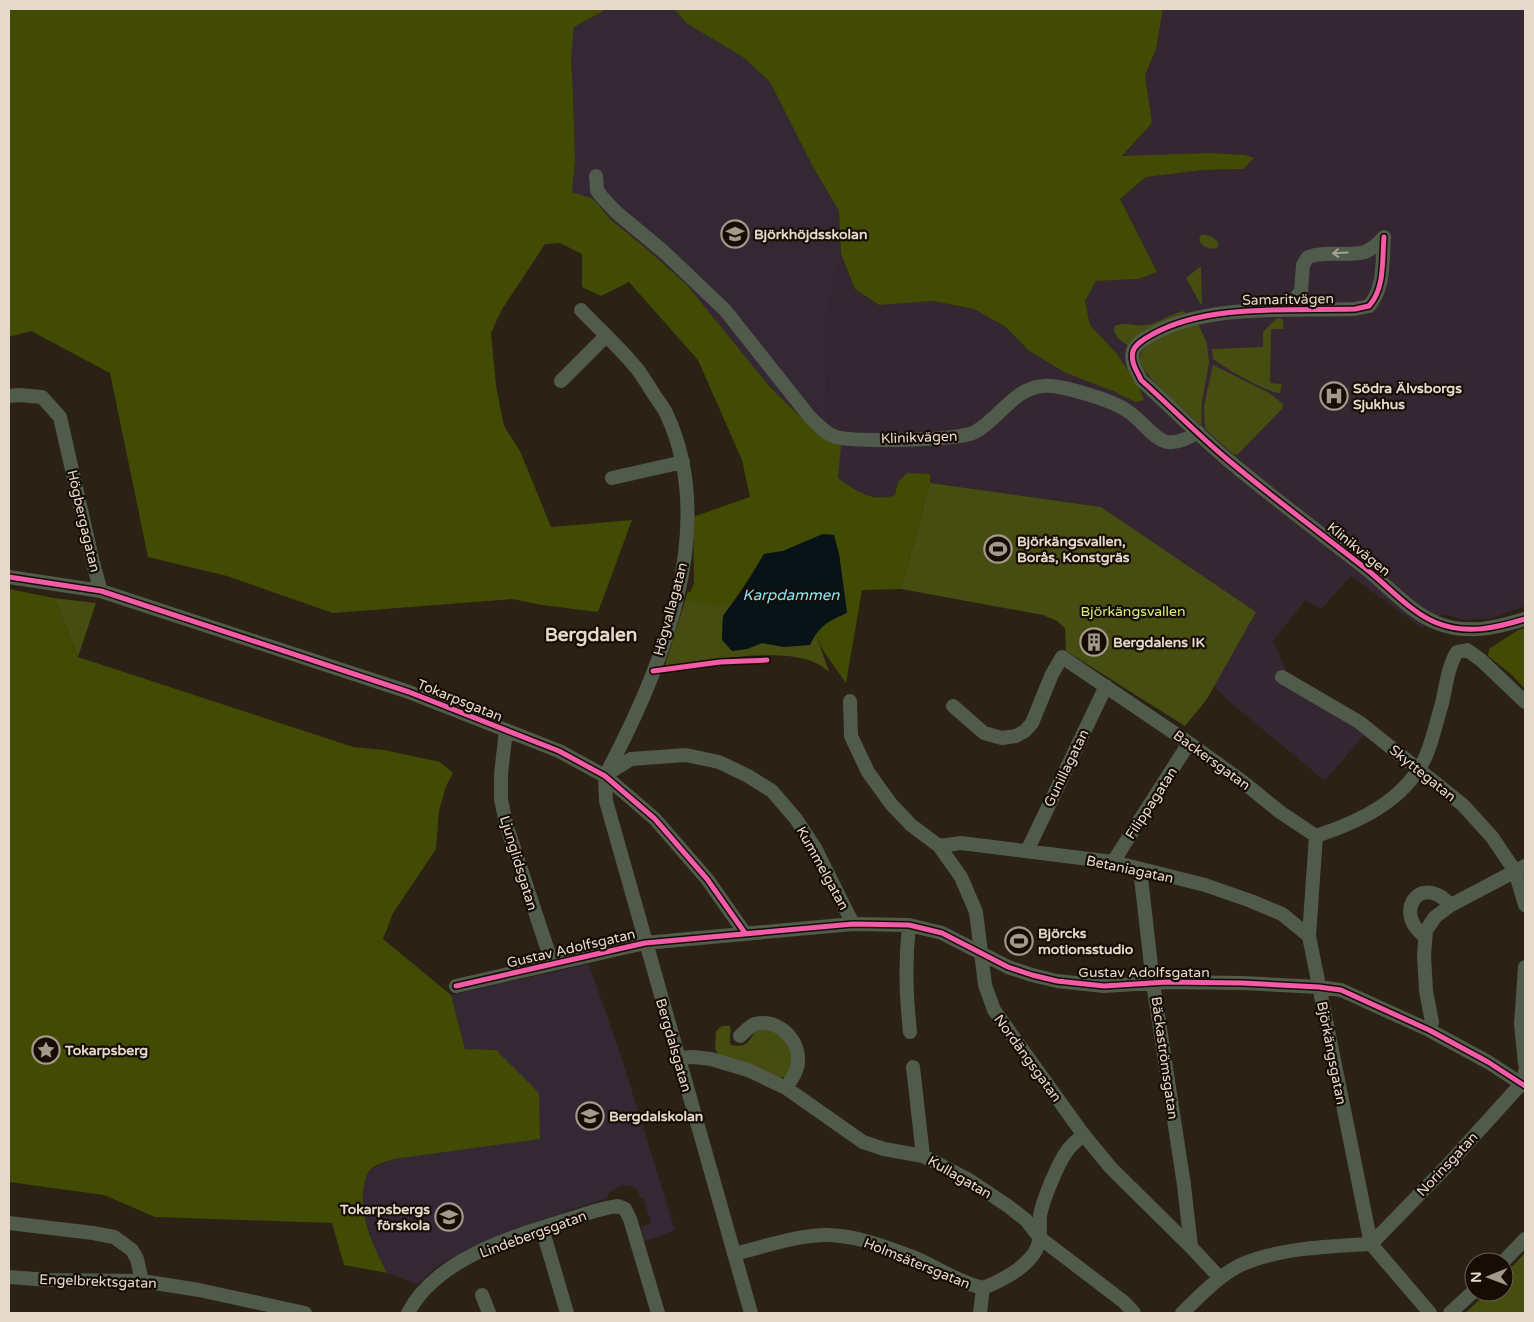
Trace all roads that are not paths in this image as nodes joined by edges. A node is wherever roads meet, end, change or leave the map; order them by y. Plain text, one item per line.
1 (596, 176) dead end
2 (1364, 252) junction
3 (1382, 269) junction
4 (1301, 291) junction
5 (581, 310) dead end
6 (1286, 310) junction
7 (1315, 310) junction
8 (606, 336) junction
9 (561, 381) dead end
10 (9, 396) edge
11 (1198, 432) junction
12 (683, 462) junction
13 (612, 478) dead end
14 (9, 577) edge
15 (101, 591) junction
16 (1525, 619) edge
17 (1282, 677) dead end
18 (1106, 686) junction
19 (850, 702) dead end
20 (1525, 702) edge
21 (953, 706) dead end
22 (506, 730) junction
23 (1189, 743) junction
24 (1418, 769) junction
25 (605, 776) junction
26 (1316, 836) junction
27 (940, 846) junction
28 (1027, 851) junction
29 (1113, 862) junction
30 (1140, 869) junction
31 (1520, 869) edge
32 (1451, 905) junction
33 (1525, 905) edge
34 (853, 924) junction
35 (909, 925) junction
36 (745, 933) junction
37 (1309, 936) junction
38 (1425, 937) junction
39 (645, 943) junction
40 (982, 952) junction
41 (552, 963) junction
42 (1525, 967) edge
43 (1153, 983) junction
44 (456, 986) dead end
45 (1319, 987) junction
46 (1429, 1030) junction
47 (910, 1032) dead end
48 (740, 1036) dead end
49 (678, 1058) junction
50 (1525, 1064) edge
51 (913, 1067) dead end
52 (1524, 1080) edge
53 (786, 1088) junction
54 (1083, 1134) junction
55 (923, 1156) junction
56 (9, 1223) edge
57 (542, 1228) junction
58 (1040, 1238) junction
59 (1525, 1239) edge
60 (1371, 1244) junction
61 (1191, 1247) junction
62 (1513, 1252) edge
63 (734, 1254) junction
64 (9, 1277) edge
65 (1220, 1278) junction
66 (142, 1281) junction
67 (983, 1288) junction
68 (482, 1295) dead end
69 (1464, 1300) edge
70 (305, 1313) edge
71 (408, 1313) edge
72 (488, 1313) edge
73 (567, 1313) edge
74 (658, 1313) edge
75 (751, 1313) edge
76 (980, 1313) edge
77 (1134, 1313) edge
78 (1182, 1313) edge
79 (1430, 1313) edge
80 (1450, 1313) edge

1 - 11 street, Klinikvägen
2 - 3 street
2 - 3 street, Samaritvägen
2 -> 4 street, Samaritvägen
3 - 7 street, Samaritvägen
4 - 6 street, Samaritvägen
4 - 7 street, Samaritvägen
5 - 8 street, Högvallagatan
6 - 7 street, Samaritvägen
6 - 11 street, Samaritvägen
8 - 9 street
8 - 12 street, Högvallagatan
10 - 15 street, Högbergagatan
11 - 16 street, Klinikvägen
12 - 13 street
12 - 25 street, Högvallagatan
14 - 15 street, Högbergagatan
15 - 22 street, Tokarpsgatan
17 - 24 street, Skyttegatan
18 - 21 street, Backersgatan
18 - 23 street, Backersgatan
18 - 28 street, Gunillagatan
19 - 27 street, Nordängsgatan
20 - 24 street
22 - 25 street, Tokarpsgatan
22 - 41 street, Ljunglidsgatan
23 - 26 street, Backersgatan
23 - 29 street, Filippagatan
24 - 26 street
24 - 31 street, Skyttegatan
25 - 34 street, Kummelgatan
25 - 36 street, Tokarpsgatan
25 - 39 street, Bergdalsgatan
26 - 37 street, Björkängsgatan
27 - 28 street, Betaniagatan
27 - 40 street, Nordängsgatan
28 - 29 street, Betaniagatan
29 - 30 street, Betaniagatan
30 - 37 street, Betaniagatan
30 - 43 street, Bäckaströmsgatan
31 - 32 street
31 - 33 street, Skyttegatan
32 - 38 street
32 - 38 street
34 - 35 street, Gustav Adolfsgatan
34 - 36 street, Gustav Adolfsgatan
35 - 40 street, Gustav Adolfsgatan
35 - 47 street
36 - 39 street, Gustav Adolfsgatan
37 - 45 street, Björkängsgatan
38 - 46 street
39 - 41 street, Gustav Adolfsgatan
39 - 49 street, Bergdalsgatan
40 - 43 street, Gustav Adolfsgatan
40 - 54 street, Nordängsgatan
41 - 44 street, Gustav Adolfsgatan
42 - 50 street
43 - 45 street, Gustav Adolfsgatan
43 - 61 street, Bäckaströmsgatan
45 - 46 street, Gustav Adolfsgatan
45 - 60 street, Björkängsgatan
46 - 52 street, Gustav Adolfsgatan
48 - 53 street
49 - 53 street, Kullagatan
49 - 63 street, Bergdalsgatan
51 - 55 street
52 - 60 street, Norinsgatan
53 - 55 street, Kullagatan
54 - 58 street
54 - 61 street, Nordängsgatan
55 - 58 street, Kullagatan
56 - 66 street
57 - 71 street, Lindebergsgatan
57 - 73 street
57 - 74 street, Lindebergsgatan
58 - 67 street
58 - 77 street, Kullagatan
59 - 62 street
60 - 65 street
60 - 79 street
61 - 65 street, Nordängsgatan
63 - 67 street, Holmsätersgatan
63 - 75 street, Bergdalsgatan
64 - 66 street, Engelbrektsgatan
65 - 78 street
66 - 70 street, Engelbrektsgatan
67 - 76 street
68 - 72 street
69 - 80 street

